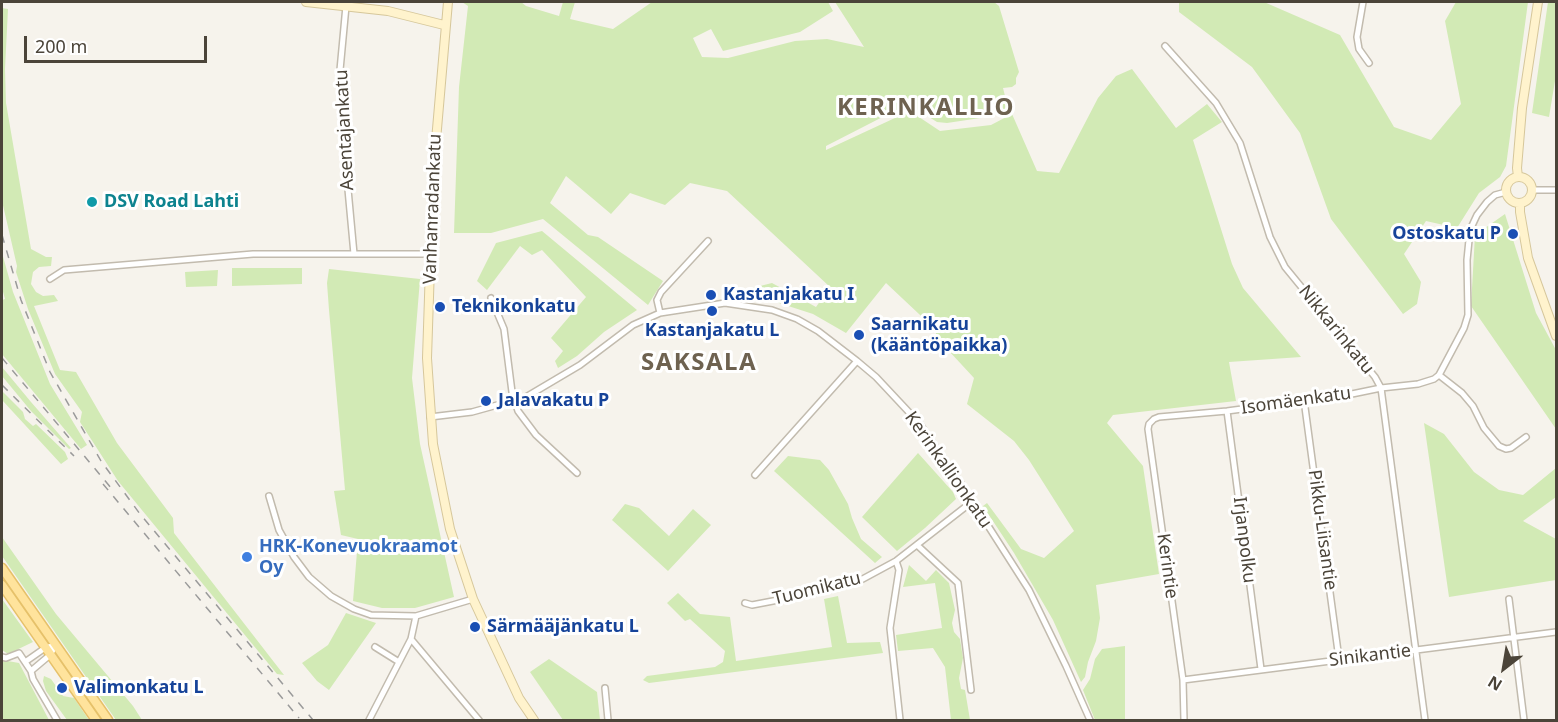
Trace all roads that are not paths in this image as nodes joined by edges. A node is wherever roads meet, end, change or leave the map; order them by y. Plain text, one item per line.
1 (306, 2) edge
2 (448, 2) edge
3 (1363, 2) edge
4 (1538, 2) edge
5 (346, 6) junction
6 (444, 25) junction
7 (1165, 46) dead end
8 (1369, 63) dead end
9 (1518, 177) junction
10 (1532, 190) junction
11 (1557, 190) edge
12 (1506, 192) junction
13 (1520, 204) junction
14 (708, 240) dead end
15 (354, 254) junction
16 (431, 254) junction
17 (50, 279) dead end
18 (491, 298) dead end
19 (660, 313) junction
20 (1557, 336) edge
21 (857, 361) junction
22 (1438, 375) junction
23 (1381, 388) junction
24 (1304, 400) junction
25 (514, 401) junction
26 (1227, 411) junction
27 (430, 417) junction
28 (1159, 417) joint
29 (1526, 437) dead end
30 (577, 473) dead end
31 (755, 475) dead end
32 (268, 496) dead end
33 (973, 501) junction
34 (917, 546) junction
35 (896, 561) junction
36 (2, 568) edge
37 (2, 585) edge
38 (472, 599) junction
39 (1509, 599) dead end
40 (744, 603) dead end
41 (416, 616) junction
42 (1557, 632) edge
43 (1515, 638) junction
44 (411, 639) junction
45 (56, 645) junction
46 (375, 647) dead end
47 (1416, 650) junction
48 (48, 651) junction
49 (2, 657) edge
50 (1339, 659) junction
51 (25, 662) junction
52 (399, 662) junction
53 (1261, 669) junction
54 (32, 671) junction
55 (1183, 680) junction
56 (605, 688) dead end
57 (971, 690) dead end
58 (374, 713) junction
59 (57, 720) edge
60 (96, 720) edge
61 (108, 720) edge
62 (369, 720) edge
63 (379, 720) edge
64 (479, 720) edge
65 (534, 720) edge
66 (608, 720) edge
67 (900, 720) edge
68 (1090, 720) edge
69 (1184, 720) edge
70 (1425, 720) edge
71 (1524, 720) edge

1 - 5 street
2 - 6 street, Vanhanradankatu
3 - 8 street
4 - 9 street
5 - 6 street
5 - 15 street, Asentajankatu
6 - 16 street, Vanhanradankatu
7 - 23 street, Nikkarinkatu
9 - 10 street
9 - 12 street
10 - 11 street
10 - 13 street
12 - 13 street
12 - 22 street
13 - 20 street
14 - 19 street
15 - 16 street
15 - 17 street
16 - 27 street, Vanhanradankatu
18 - 25 street
19 - 21 street, Kerinkallionkatu
19 - 25 street, Kerinkallionkatu
21 - 31 street
21 - 33 street, Kerinkallionkatu
22 - 23 street, Isomäenkatu
22 - 29 street
23 - 24 street, Isomäenkatu
23 - 47 street, Nikkarinkatu
24 - 26 street, Isomäenkatu
24 - 50 street, Pikku-Liisantie
25 - 27 street, Kerinkallionkatu
25 - 30 street
26 - 28 street, Isomäenkatu
26 - 53 street, Irjanpolku
27 - 38 street, Vanhanradankatu
28 - 55 street, Kerintie
32 - 41 street
33 - 34 street, Tuomikatu
33 - 68 street, Kerinkallionkatu
34 - 35 street, Tuomikatu
34 - 57 street
35 - 40 street, Tuomikatu
35 - 67 street
36 - 45 main road
37 - 48 main road
38 - 41 street
38 - 65 street, Vanhanradankatu
39 - 43 street
41 - 44 street
42 - 43 street, Sinikantie
43 - 47 street, Sinikantie
43 - 71 street
44 - 52 street
44 - 64 street
45 - 48 street
45 - 61 main road
46 - 52 street
47 - 50 street, Sinikantie
47 - 70 street, Nikkarinkatu
48 - 51 street
48 - 54 street
48 - 60 main road
49 - 51 street
50 - 53 street, Sinikantie
51 - 54 street
52 - 58 street
53 - 55 street, Sinikantie
54 - 59 street
55 - 69 street, Kerintie
56 - 66 street
58 - 62 street
58 - 63 street

